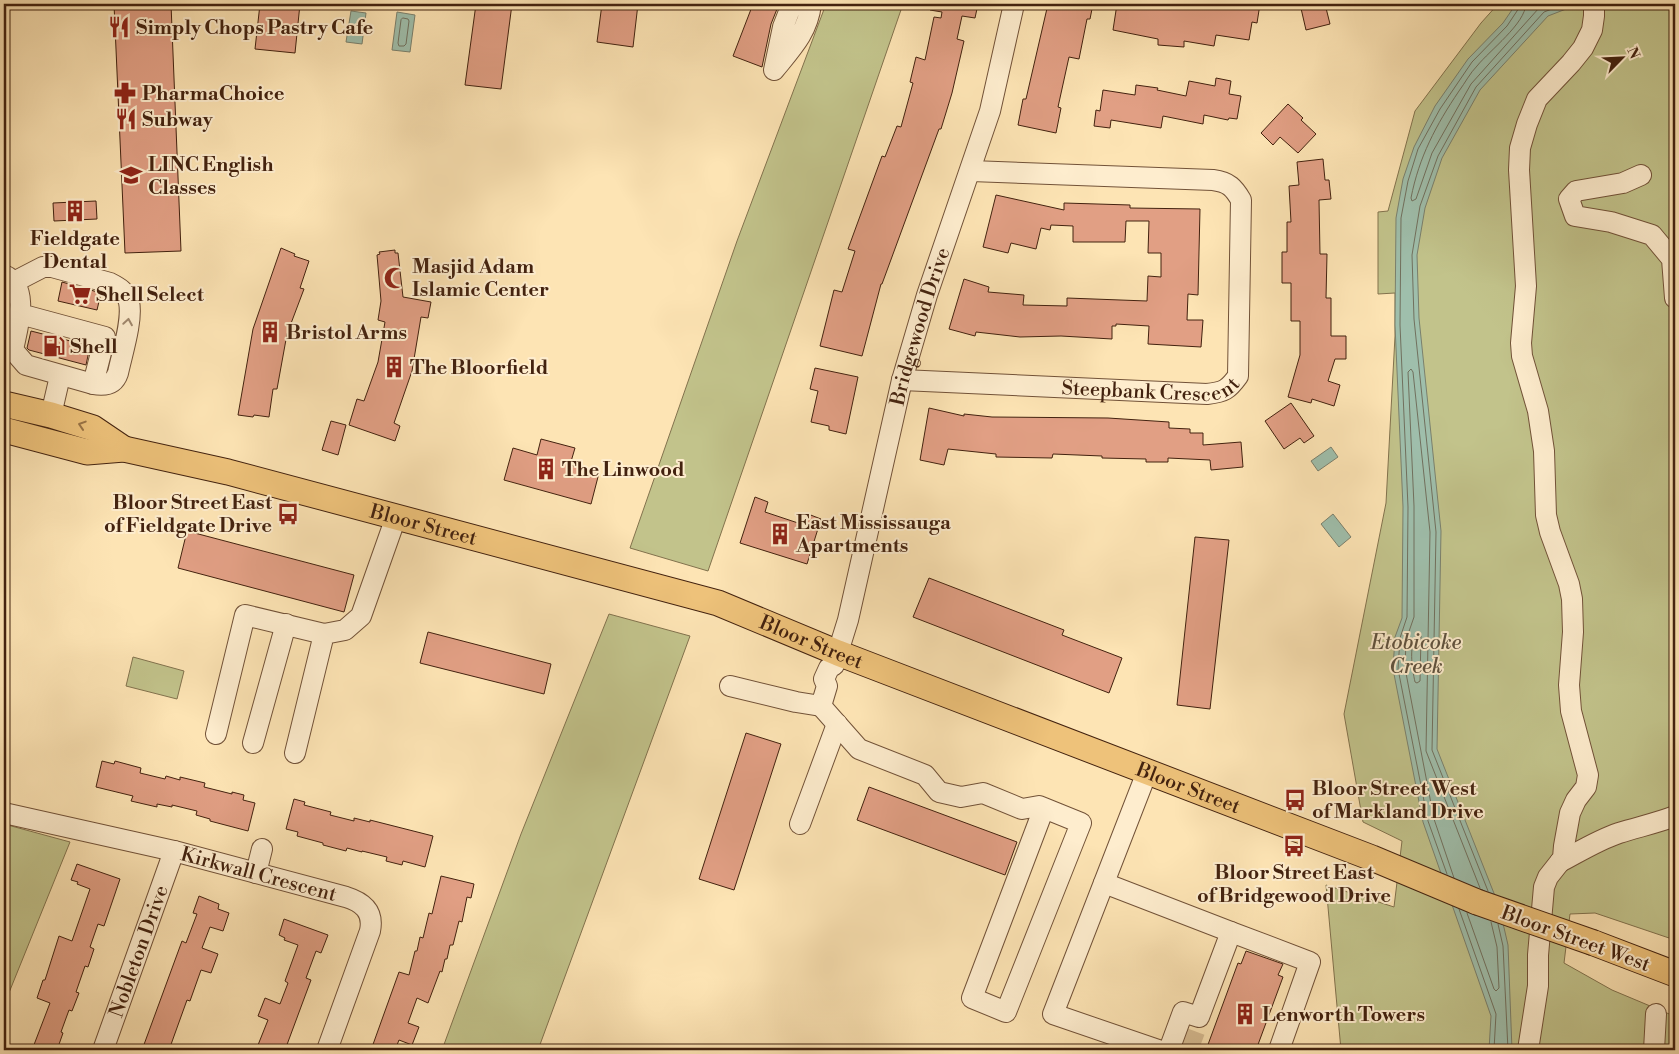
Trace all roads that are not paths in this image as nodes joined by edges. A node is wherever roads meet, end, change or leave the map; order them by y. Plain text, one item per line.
1 (792, 4) edge
2 (811, 4) edge
3 (1014, 4) edge
4 (1594, 7) edge
5 (971, 171) junction
6 (1641, 175) dead end
7 (8, 279) edge
8 (1675, 298) edge
9 (20, 314) junction
10 (60, 376) junction
11 (902, 380) junction
12 (93, 384) junction
13 (4, 404) edge
14 (51, 415) junction
15 (4, 430) edge
16 (124, 448) junction
17 (396, 517) junction
18 (286, 624) junction
19 (324, 634) junction
20 (836, 659) junction
21 (730, 686) dead end
22 (821, 706) junction
23 (837, 724) junction
24 (216, 734) dead end
25 (253, 743) dead end
26 (295, 753) dead end
27 (1147, 772) junction
28 (1044, 808) junction
29 (4, 813) edge
30 (1675, 816) edge
31 (800, 824) dead end
32 (262, 849) dead end
33 (174, 851) junction
34 (1560, 862) junction
35 (256, 873) junction
36 (1104, 883) junction
37 (1477, 902) joint
38 (1231, 932) junction
39 (1675, 974) edge
40 (1656, 1014) dead end
41 (102, 1050) edge
42 (327, 1050) edge
43 (1158, 1050) edge
44 (1169, 1050) edge
45 (1279, 1050) edge
46 (1528, 1050) edge
47 (1654, 1050) edge

1 - 2 street
3 - 5 street, Bridgewood Drive
4 - 34 street
5 - 11 street, Bridgewood Drive
5 - 11 street, Steepbank Crescent
6 - 8 street
7 - 9 street
12 -> 7 street
9 - 10 street
9 - 12 street
10 - 12 street
10 - 14 street
11 - 20 street, Bridgewood Drive
13 - 14 main road, Bloor Street
16 -> 14 main road, Bloor Street
15 - 16 main road, Bloor Street
16 - 17 main road, Bloor Street
17 - 19 street
17 - 20 main road, Bloor Street
18 - 19 street
18 - 24 street
18 - 25 street
19 - 26 street
20 - 22 street, Bridgewood Drive
20 - 27 main road, Bloor Street
21 - 22 street
22 - 23 street
23 - 28 street
23 - 31 street
27 - 36 street
27 - 37 main road, Bloor Street
28 - 28 street
29 - 33 street, Kirkwall Crescent
30 - 34 street
32 - 35 street
33 - 35 street, Kirkwall Crescent
33 - 41 street, Nobleton Drive
34 - 46 street
35 - 42 street, Kirkwall Crescent
36 - 38 street
36 - 43 street
37 - 39 main road, Bloor Street West, bridge
38 - 44 street
38 - 45 street
40 - 47 street

